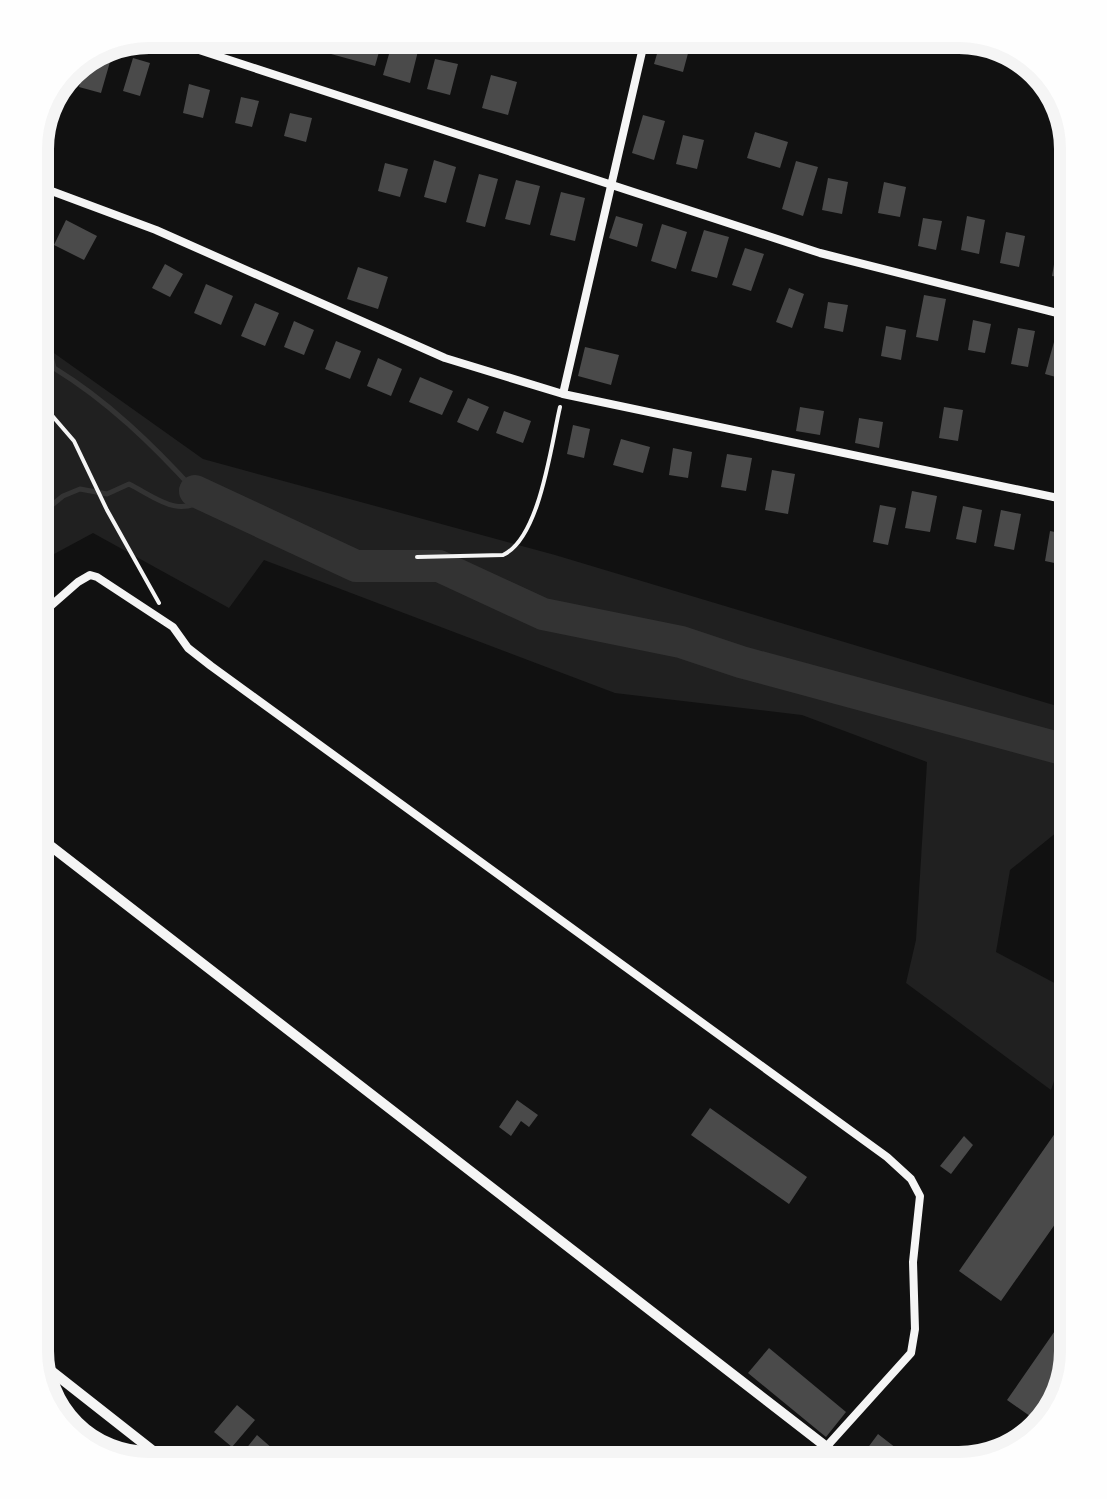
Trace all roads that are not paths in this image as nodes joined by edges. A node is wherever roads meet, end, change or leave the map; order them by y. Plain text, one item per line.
1 (193, 48) edge
2 (643, 48) edge
3 (610, 184) junction
4 (48, 189) edge
5 (1060, 314) edge
6 (564, 394) junction
7 (1060, 498) edge
8 (48, 608) edge
9 (48, 844) edge
10 (49, 1368) edge
11 (828, 1445) junction
12 (153, 1451) edge
13 (836, 1452) edge

1 - 3 street
2 - 3 street
3 - 5 street
3 - 6 street
4 - 6 street
6 - 7 street
8 - 11 street
9 - 11 street
10 - 12 street
11 - 13 street

